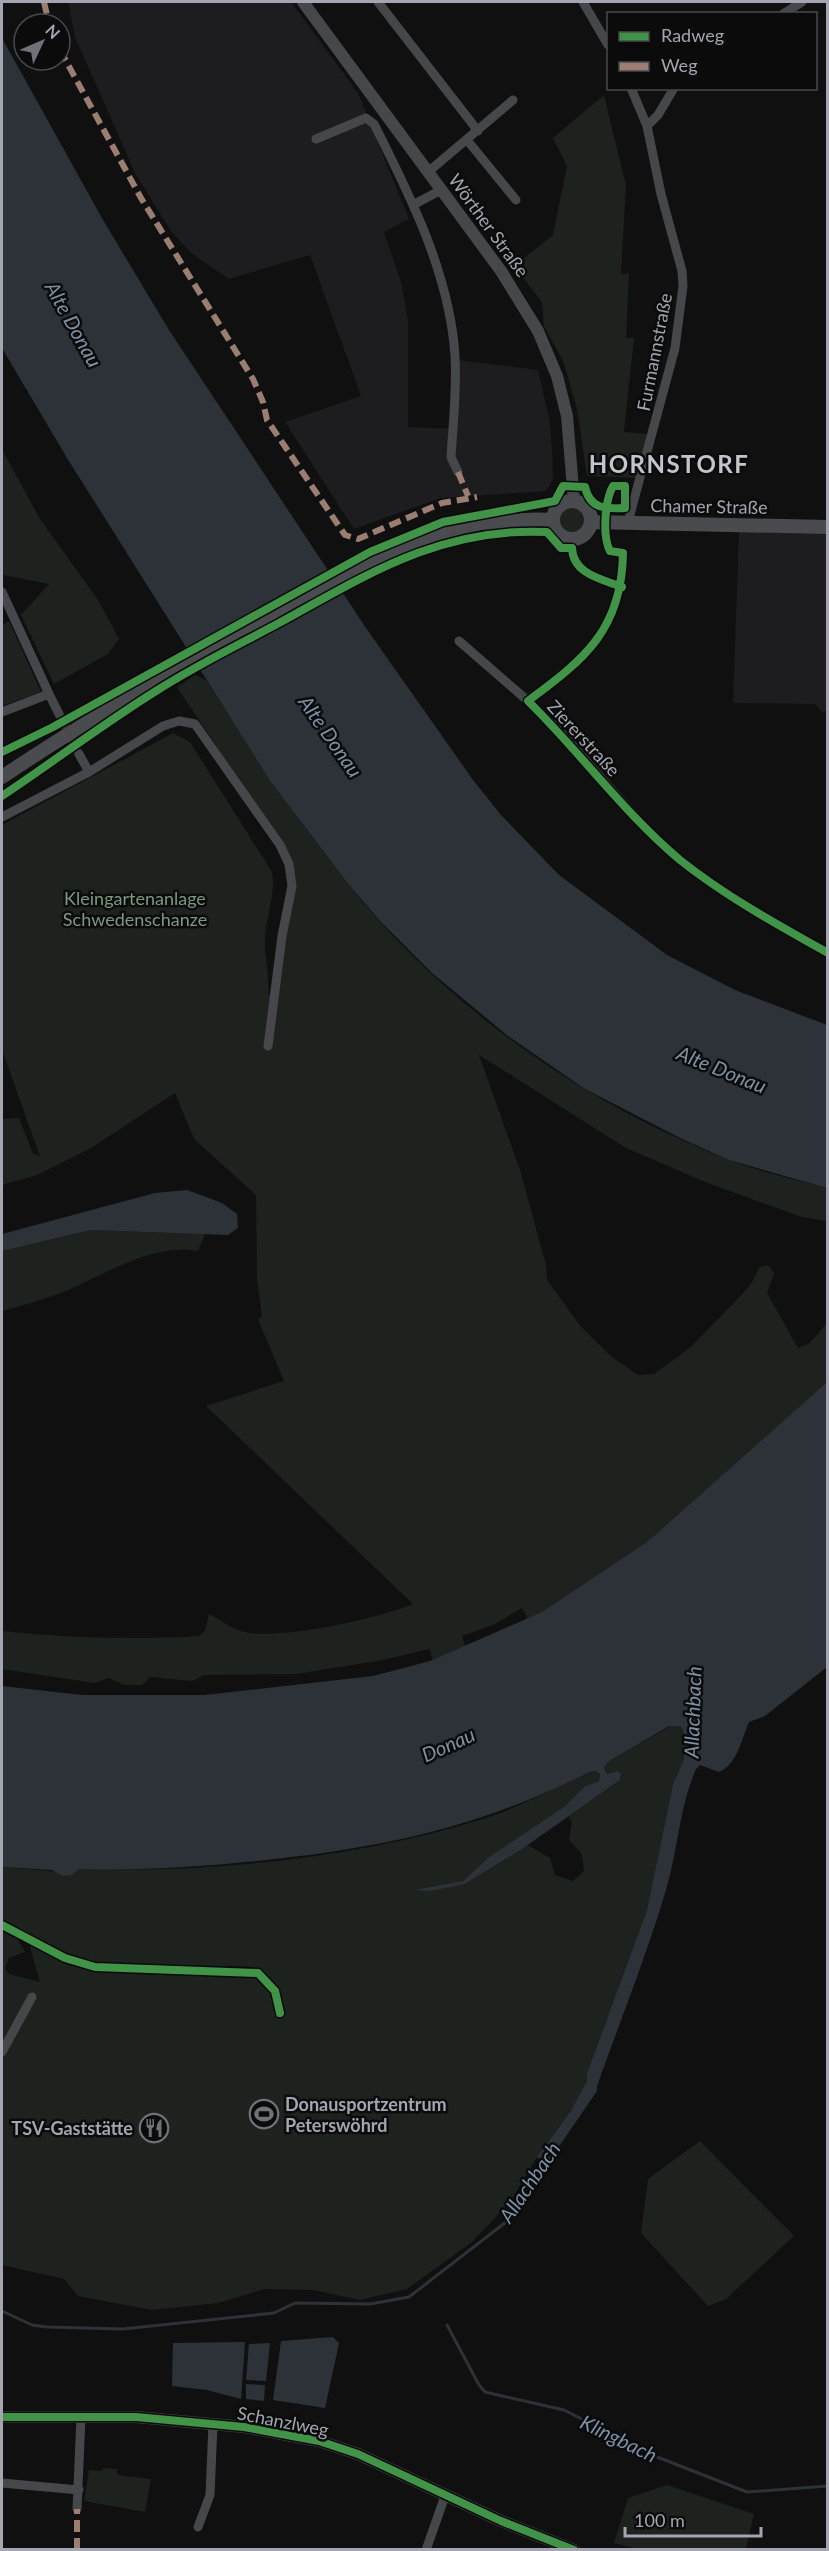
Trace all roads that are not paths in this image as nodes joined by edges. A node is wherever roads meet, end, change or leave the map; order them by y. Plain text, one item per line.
1 (303, 2) edge
2 (378, 2) edge
3 (583, 2) edge
4 (802, 2) edge
5 (786, 12) edge
6 (607, 42) edge
7 (632, 90) edge
8 (673, 90) edge
9 (513, 100) dead end
10 (647, 126) junction
11 (478, 131) junction
12 (316, 139) dead end
13 (467, 140) junction
14 (428, 172) junction
15 (441, 190) junction
16 (516, 200) dead end
17 (413, 205) junction
18 (458, 472) dead end
19 (574, 501) junction
20 (553, 520) junction
21 (594, 522) junction
22 (628, 522) junction
23 (828, 527) edge
24 (572, 539) junction
25 (624, 553) dead end
26 (622, 587) junction
27 (2, 592) edge
28 (459, 641) dead end
29 (49, 694) junction
30 (528, 700) junction
31 (2, 712) edge
32 (59, 714) tunnel mouth
33 (79, 754) tunnel mouth
34 (89, 772) junction
35 (2, 777) edge
36 (2, 818) edge
37 (645, 828) dead end
38 (268, 1046) dead end
39 (33, 1997) dead end
40 (2, 2052) edge
41 (2, 2416) edge
42 (81, 2417) junction
43 (213, 2424) junction
44 (2, 2483) edge
45 (79, 2490) junction
46 (445, 2496) junction
47 (77, 2509) dead end
48 (198, 2527) dead end
49 (426, 2550) edge
50 (574, 2550) edge

1 - 14 street, Wörther Straße
2 - 11 street
3 - 6 street
4 - 5 street
7 - 10 street, Furmannstraße
8 - 10 street
9 - 11 street
10 - 22 street, Furmannstraße
11 - 13 street
12 - 17 street
13 - 14 street
13 - 16 street
14 - 15 street, Wörther Straße
15 - 17 street
15 - 19 street, Wörther Straße
17 - 18 street
19 - 20 main road
19 - 21 main road
20 - 24 main road
20 - 35 main road
21 - 22 main road, Chamer Straße
21 - 24 main road
22 - 23 main road, Chamer Straße
24 - 26 street
25 - 26 street, Ziererstraße
26 - 30 street, Ziererstraße
27 - 29 street
28 - 30 street
29 - 31 street
29 - 32 street
30 - 37 street, Ziererstraße
33 - 34 street
34 - 36 street
34 - 38 street
39 - 40 street
41 - 42 street, Schanzlweg
42 - 43 street, Schanzlweg
42 - 45 street
43 - 46 street, Schanzlweg
43 - 48 street, Schanzlweg
44 - 45 street
45 - 47 street
46 - 49 street
46 - 50 street, Schanzlweg

